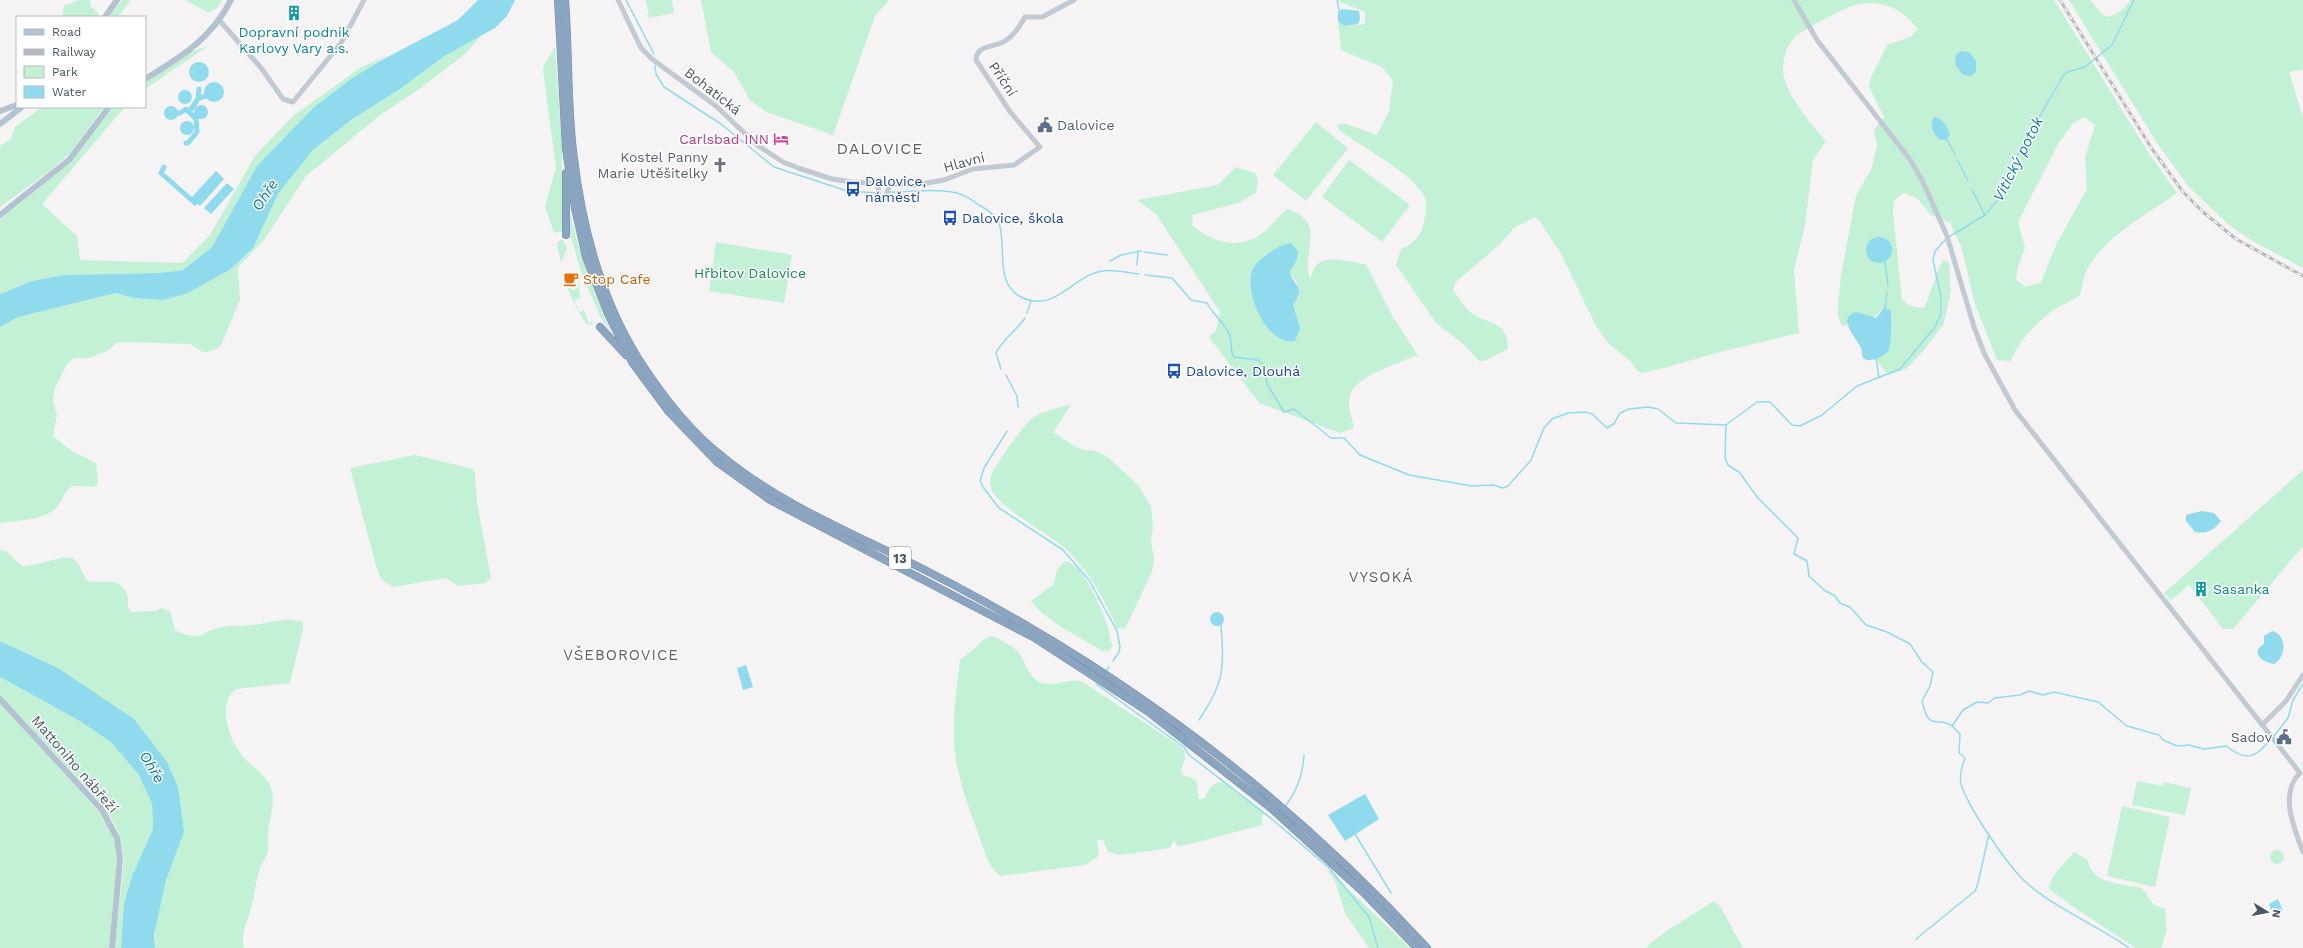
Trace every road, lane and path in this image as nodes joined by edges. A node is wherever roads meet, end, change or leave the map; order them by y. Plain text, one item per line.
1 (117, 0) edge
2 (231, 0) edge
3 (364, 0) edge
4 (558, 0) edge
5 (566, 0) edge
6 (618, 0) edge
7 (1074, 0) edge
8 (1794, 0) edge
9 (106, 16) edge
10 (220, 20) junction
11 (146, 78) edge
12 (16, 105) edge
13 (21, 108) edge
14 (108, 108) edge
15 (0, 111) edge
16 (0, 124) edge
17 (1040, 147) joint
18 (566, 149) junction
19 (878, 187) junction
20 (888, 187) junction
21 (0, 215) edge
22 (566, 235) dead end
23 (600, 327) dead end
24 (632, 362) junction
25 (2303, 675) edge
26 (0, 699) edge
27 (2262, 725) junction
28 (2302, 775) edge
29 (2303, 852) edge
30 (112, 948) edge
31 (1417, 948) edge
32 (1427, 948) edge

1 - 9 main road
2 - 10 main road
3 - 10 street
4 - 18 highway, 13
5 - 32 highway, 13
6 - 19 street, Bohatická
7 - 17 street, Příční
8 - 27 street
10 - 11 main road
12 - 15 main road
13 - 16 main road
14 - 21 main road
17 - 20 street, Hlavní
18 - 22 highway
18 - 24 highway, 13
19 - 20 street, Bohatická
19 - 20 street
23 - 24 highway
24 - 31 highway, 13
25 - 27 street
26 - 30 main road, Mattoniho nábřeží
27 - 28 street
28 - 29 street

